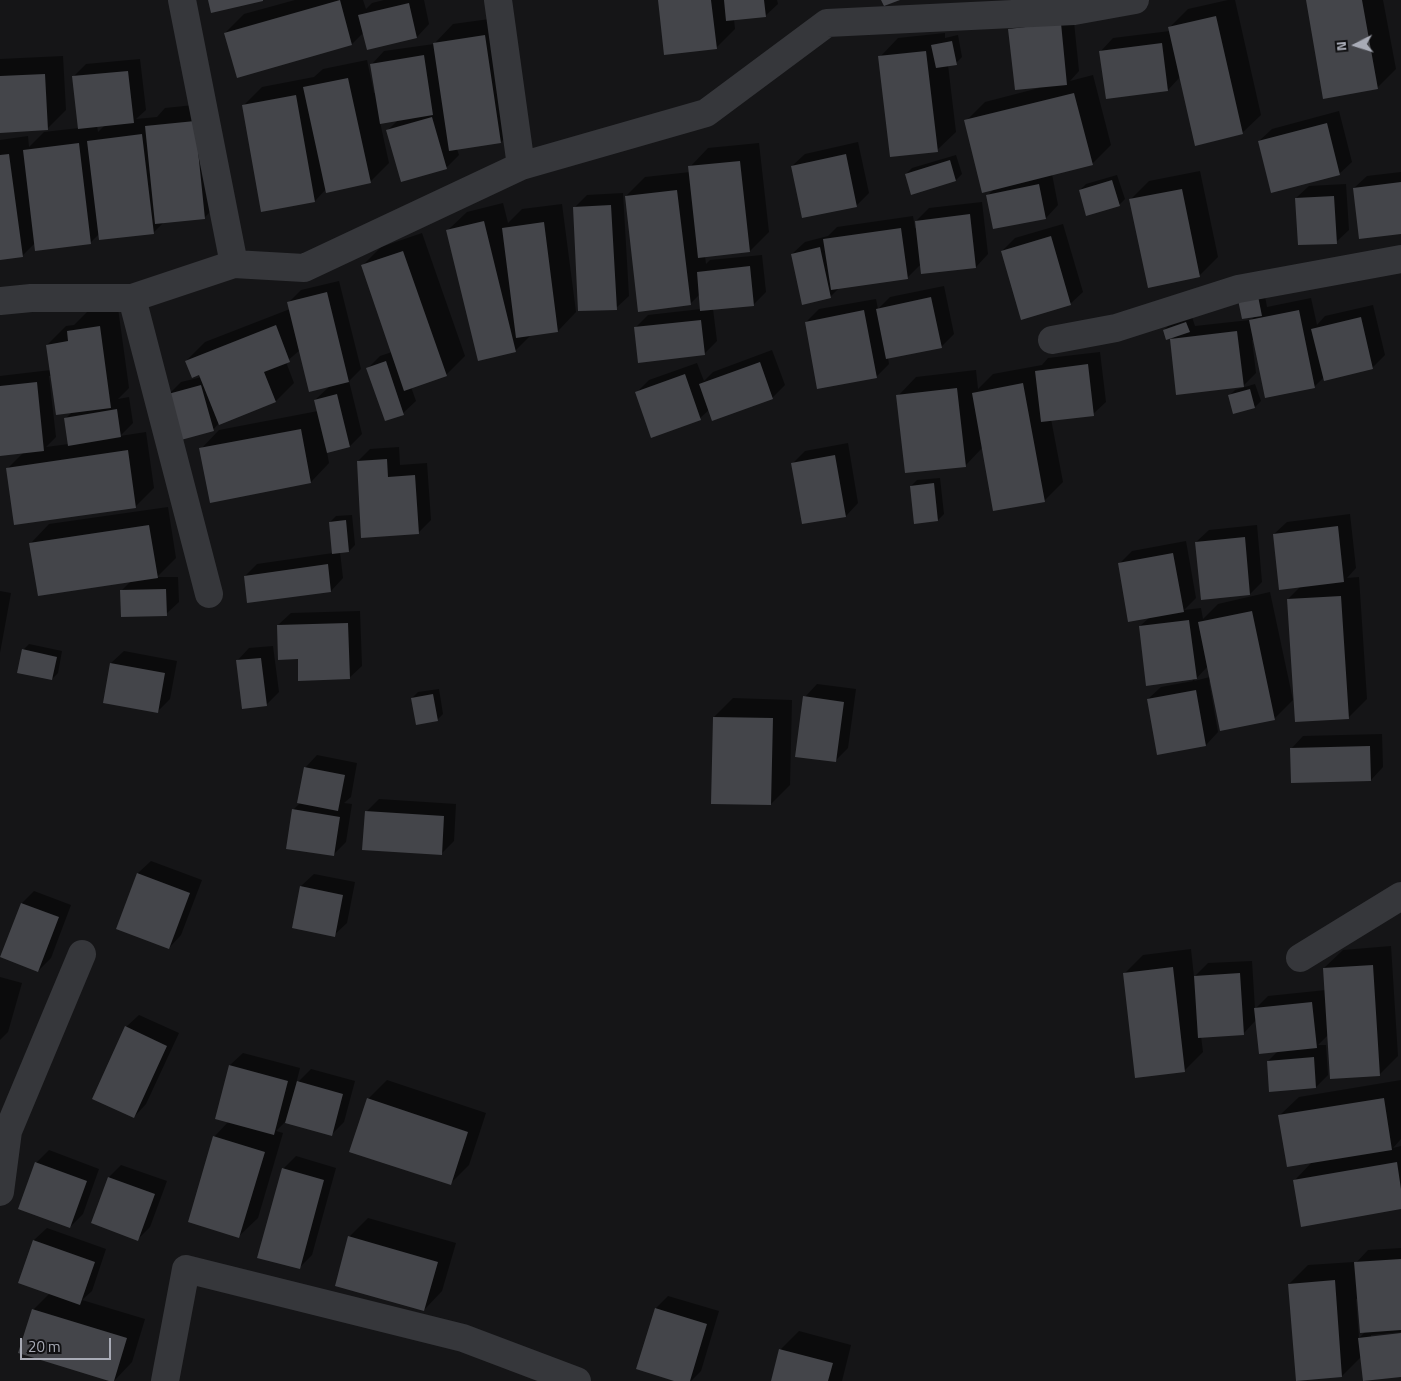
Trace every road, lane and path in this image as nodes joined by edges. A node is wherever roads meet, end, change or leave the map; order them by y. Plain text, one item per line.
1 (182, 0) edge
2 (498, 0) edge
3 (1130, 1) edge
4 (824, 12) edge
5 (521, 166) junction
6 (1401, 259) edge
7 (234, 264) junction
8 (132, 298) junction
9 (0, 301) edge
10 (1052, 340) dead end
11 (209, 594) dead end
12 (1401, 896) edge
13 (82, 954) dead end
14 (1300, 958) dead end
15 (0, 1192) edge
16 (165, 1381) edge
17 (577, 1381) edge

1 - 7 street
2 - 5 street
3 - 4 street
4 - 5 street
5 - 7 street
6 - 10 street
7 - 8 street
8 - 9 street
8 - 11 street
12 - 14 street
13 - 15 street
16 - 17 street

